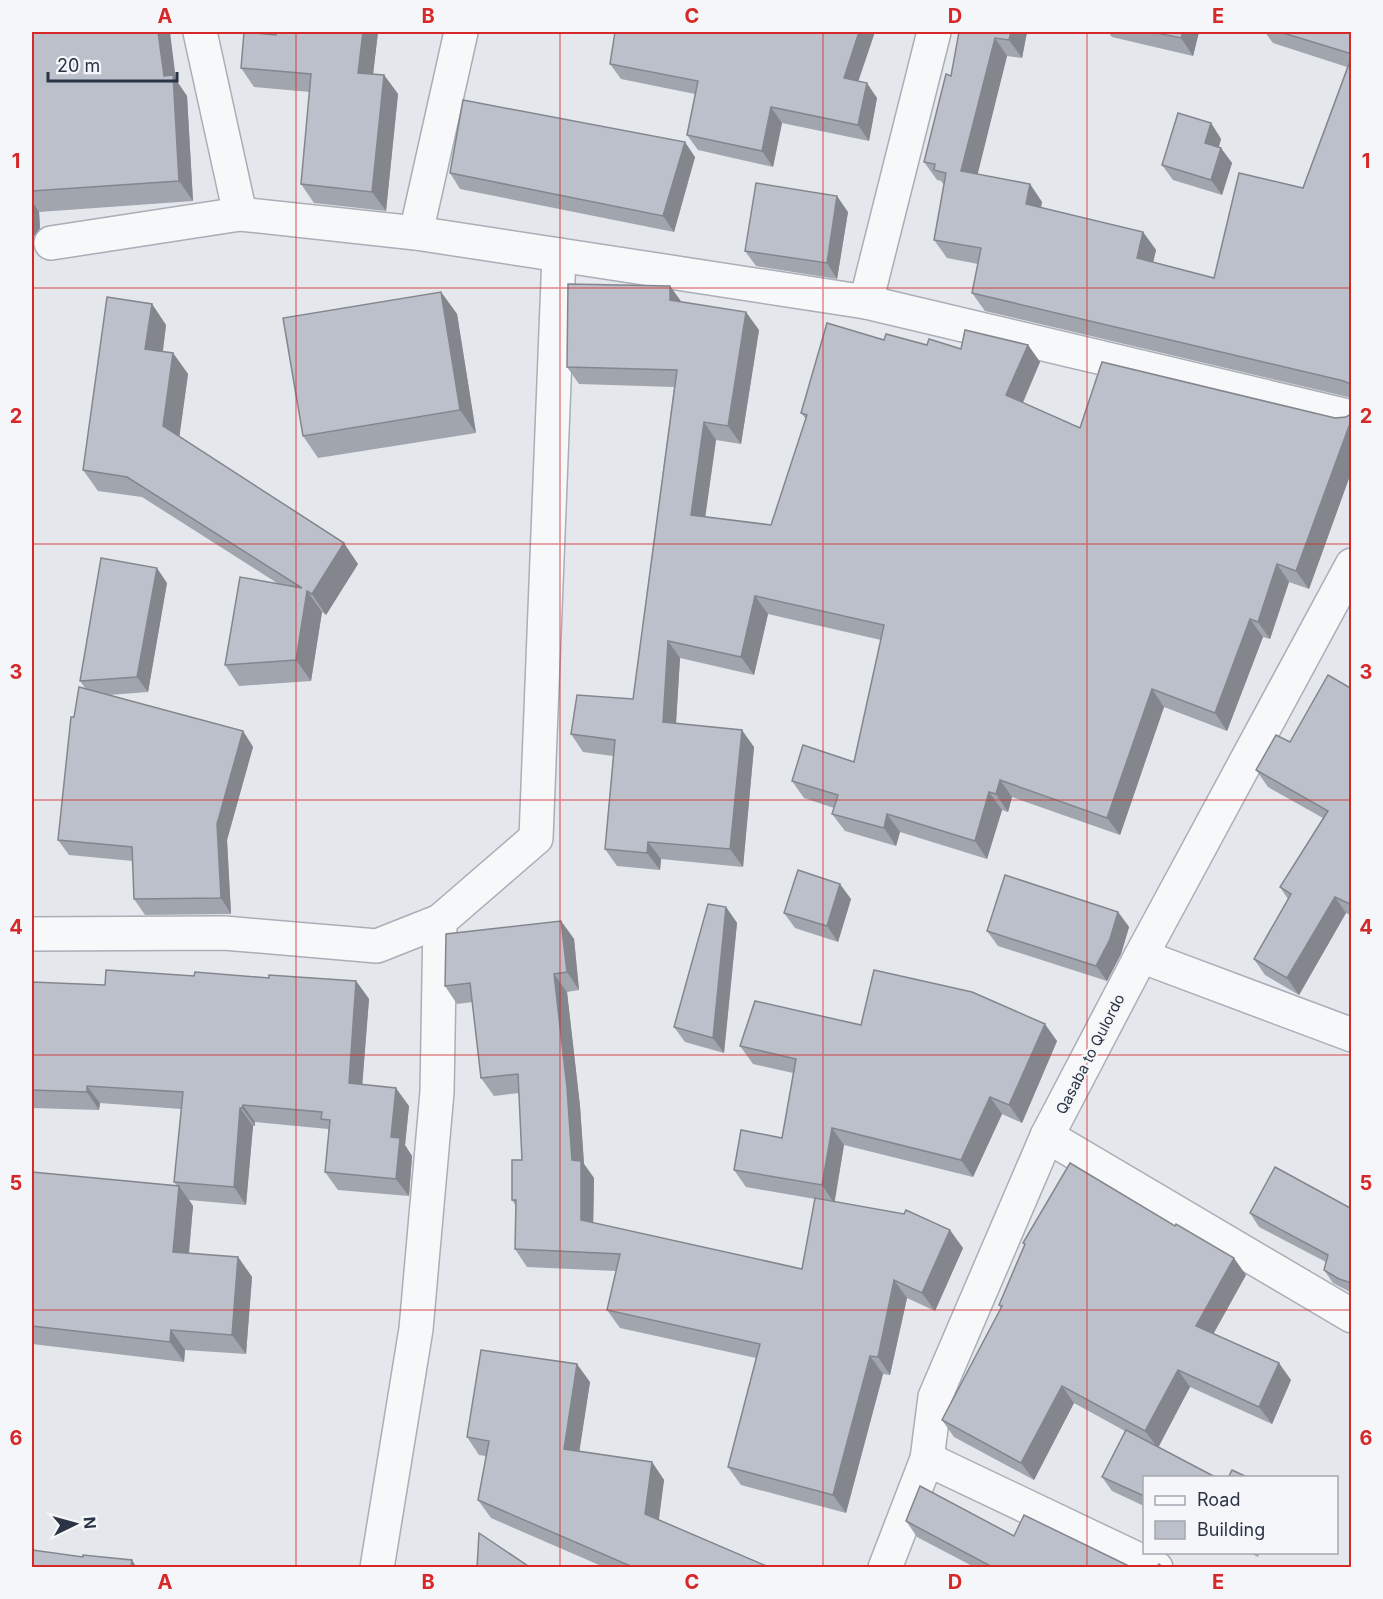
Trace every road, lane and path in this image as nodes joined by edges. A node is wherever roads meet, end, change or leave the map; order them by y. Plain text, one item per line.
1 (200, 32) edge
2 (461, 32) edge
3 (934, 32) edge
4 (240, 214) junction
5 (416, 233) junction
6 (51, 243) dead end
7 (559, 255) junction
8 (866, 302) junction
9 (1352, 417) edge
10 (1352, 565) edge
11 (440, 921) junction
12 (32, 934) edge
13 (1141, 956) junction
14 (1352, 1035) edge
15 (1047, 1136) junction
16 (1352, 1316) edge
17 (927, 1459) junction
18 (377, 1568) edge
19 (885, 1568) edge
20 (1155, 1568) edge

1 - 4 street
2 - 5 street
3 - 8 street
4 - 5 street
4 - 6 street
5 - 7 street
7 - 8 street
7 - 11 street
8 - 9 street
10 - 13 street, Qasaba to Qulordo
11 - 12 street
11 - 18 street
13 - 14 street
13 - 15 street, Qasaba to Qulordo
15 - 16 street
15 - 17 street, Qasaba to Qulordo
17 - 19 street, Qasaba to Qulordo
17 - 20 street

